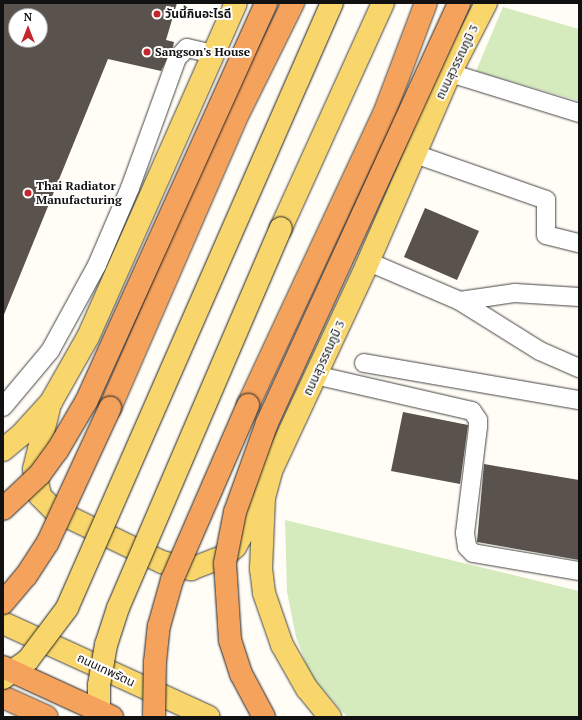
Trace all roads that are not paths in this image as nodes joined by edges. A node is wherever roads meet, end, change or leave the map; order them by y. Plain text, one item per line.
1 (236, 3) edge
2 (266, 3) edge
3 (293, 3) edge
4 (332, 3) edge
5 (383, 3) edge
6 (426, 3) edge
7 (458, 3) edge
8 (486, 3) edge
9 (214, 54) junction
10 (450, 73) junction
11 (579, 113) edge
12 (415, 154) junction
13 (579, 243) edge
14 (369, 262) junction
15 (579, 297) edge
16 (460, 301) junction
17 (364, 363) dead end
18 (579, 368) edge
19 (315, 375) junction
20 (579, 400) edge
21 (51, 402) junction
22 (3, 407) edge
23 (3, 450) edge
24 (264, 498) junction
25 (3, 509) edge
26 (579, 571) edge
27 (3, 603) edge
28 (3, 623) edge
29 (3, 668) edge
30 (3, 678) edge
31 (3, 697) edge
32 (47, 717) edge
33 (99, 717) edge
34 (108, 717) edge
35 (112, 717) edge
36 (154, 717) edge
37 (209, 717) edge
38 (264, 717) edge
39 (330, 717) edge

1 - 9 main road
2 - 25 highway, bridge
3 - 27 highway, bridge
4 - 30 main road, bridge
5 - 33 main road, bridge
6 - 36 highway, bridge
7 - 38 highway, bridge
8 - 10 main road, ถนนสุวรรณภูมิ 3
9 - 21 main road
9 - 22 lane
10 - 11 lane
10 - 12 main road, ถนนสุวรรณภูมิ 3
12 - 13 lane
12 - 14 main road, ถนนสุวรรณภูมิ 3
14 - 16 lane
14 - 19 main road, ถนนสุวรรณภูมิ 3
15 - 16 lane
16 - 18 lane
17 - 20 lane
19 - 24 main road, ถนนสุวรรณภูมิ 3
19 - 26 lane
21 - 23 main road
21 - 24 main road
24 - 39 main road, ถนนสุวรรณภูมิ 3
28 - 37 main road, ถนนเทพรัตน
29 - 34 highway
29 - 35 highway, bridge
31 - 32 highway

